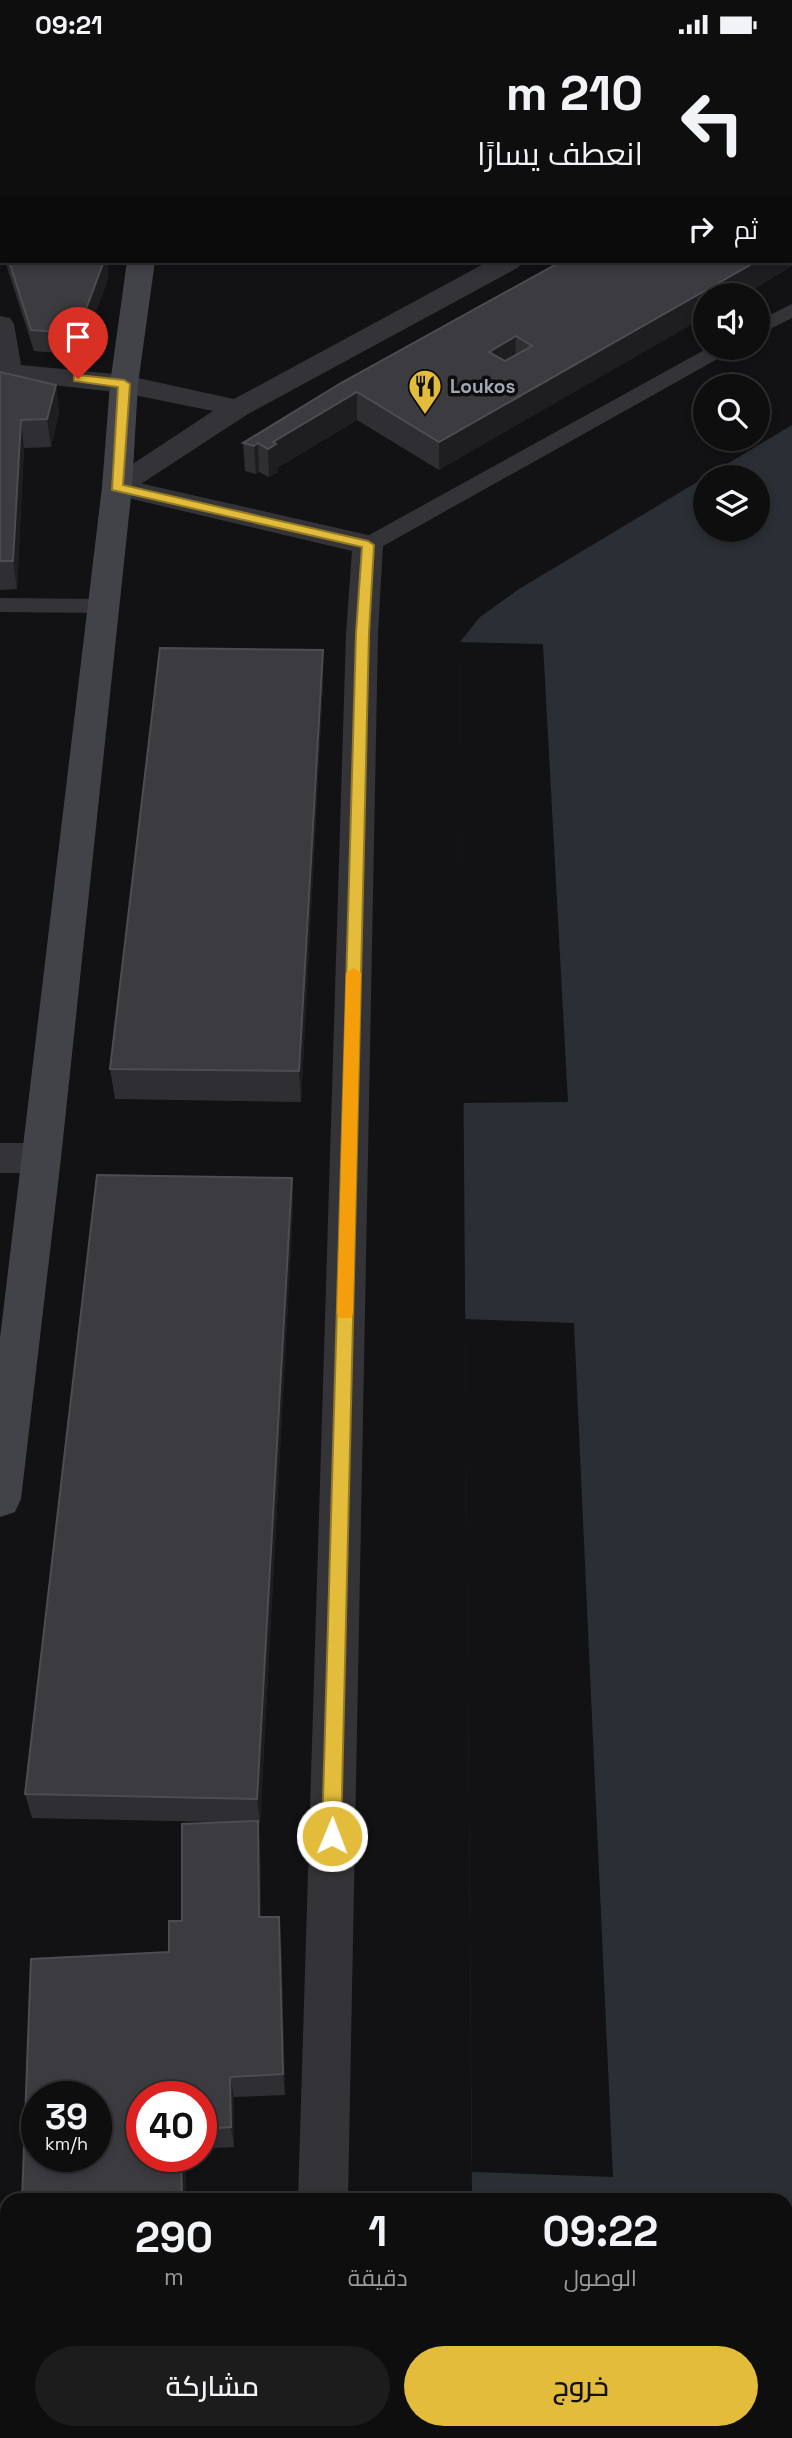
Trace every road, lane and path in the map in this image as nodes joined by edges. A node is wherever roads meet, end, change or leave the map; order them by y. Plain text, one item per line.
1 (141, 263) edge
2 (505, 263) edge
3 (792, 310) edge
4 (770, 322) edge
5 (0, 324) edge
6 (701, 360) edge
7 (4, 371) edge
8 (124, 384) junction
9 (238, 408) junction
10 (117, 487) junction
11 (368, 545) junction
12 (0, 605) edge
13 (102, 606) junction
14 (0, 1158) edge
15 (42, 1158) junction
16 (0, 1499) edge
17 (323, 2193) edge

1 - 8 main road
2 - 9 street
3 - 4 lane
5 - 7 street
6 - 11 lane
7 - 8 street
8 - 9 street
8 - 10 main road
9 - 10 street
10 - 11 street
10 - 13 main road
11 - 17 street
12 - 13 lane
13 - 15 main road
14 - 15 street
15 - 16 main road

